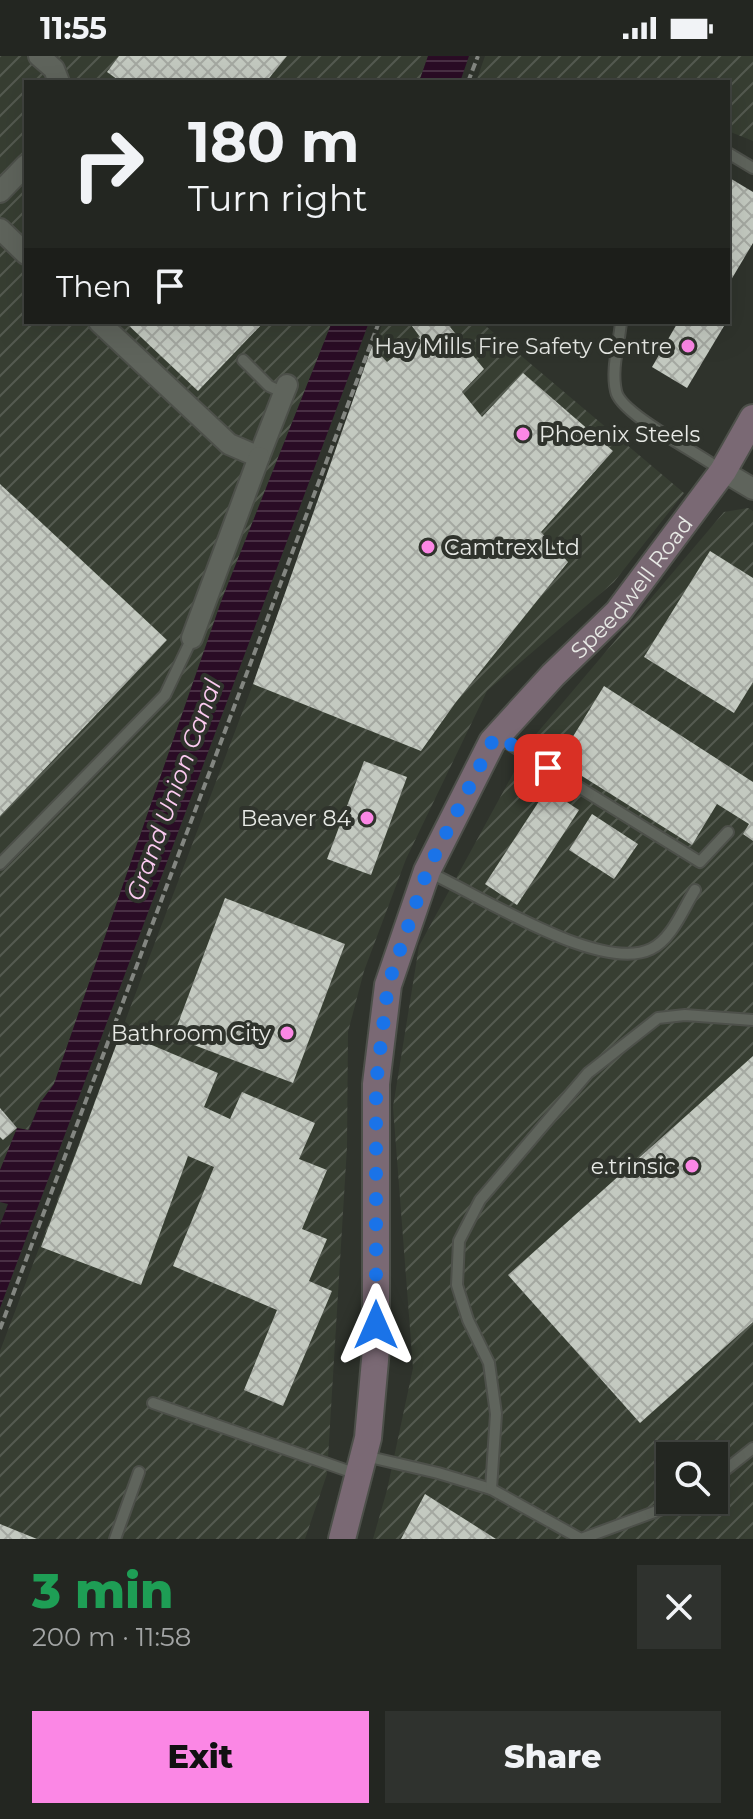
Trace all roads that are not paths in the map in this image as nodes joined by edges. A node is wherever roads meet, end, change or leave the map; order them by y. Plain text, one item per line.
1 (39, 56) edge
2 (58, 80) edge
3 (730, 154) edge
4 (24, 167) edge
5 (753, 168) edge
6 (0, 192) edge
7 (0, 229) edge
8 (24, 252) edge
9 (101, 324) edge
10 (621, 324) edge
11 (243, 360) dead end
12 (286, 389) joint
13 (753, 418) edge
14 (259, 457) junction
15 (723, 471) junction
16 (753, 489) edge
17 (192, 638) joint
18 (495, 739) junction
19 (728, 832) dead end
20 (0, 864) edge
21 (427, 871) junction
22 (695, 890) dead end
23 (753, 1020) edge
24 (153, 1403) dead end
25 (753, 1448) edge
26 (361, 1465) junction
27 (728, 1468) edge
28 (139, 1472) dead end
29 (491, 1489) junction
30 (656, 1511) edge
31 (115, 1539) edge
32 (342, 1539) edge

1 - 2 street
3 - 5 lane
4 - 6 street
7 - 8 street
9 - 14 street
10 - 15 lane
11 - 12 lane
12 - 14 street
13 - 15 street, Speedwell Road
14 - 17 street
15 - 16 street
15 - 18 street, Speedwell Road
17 - 20 lane
18 - 19 lane
18 - 21 street, Speedwell Road
21 - 22 lane
21 - 26 street, Speedwell Road
23 - 29 lane
24 - 26 lane
25 - 27 lane
26 - 29 lane
26 - 32 street, Speedwell Road
28 - 31 lane
29 - 30 lane

